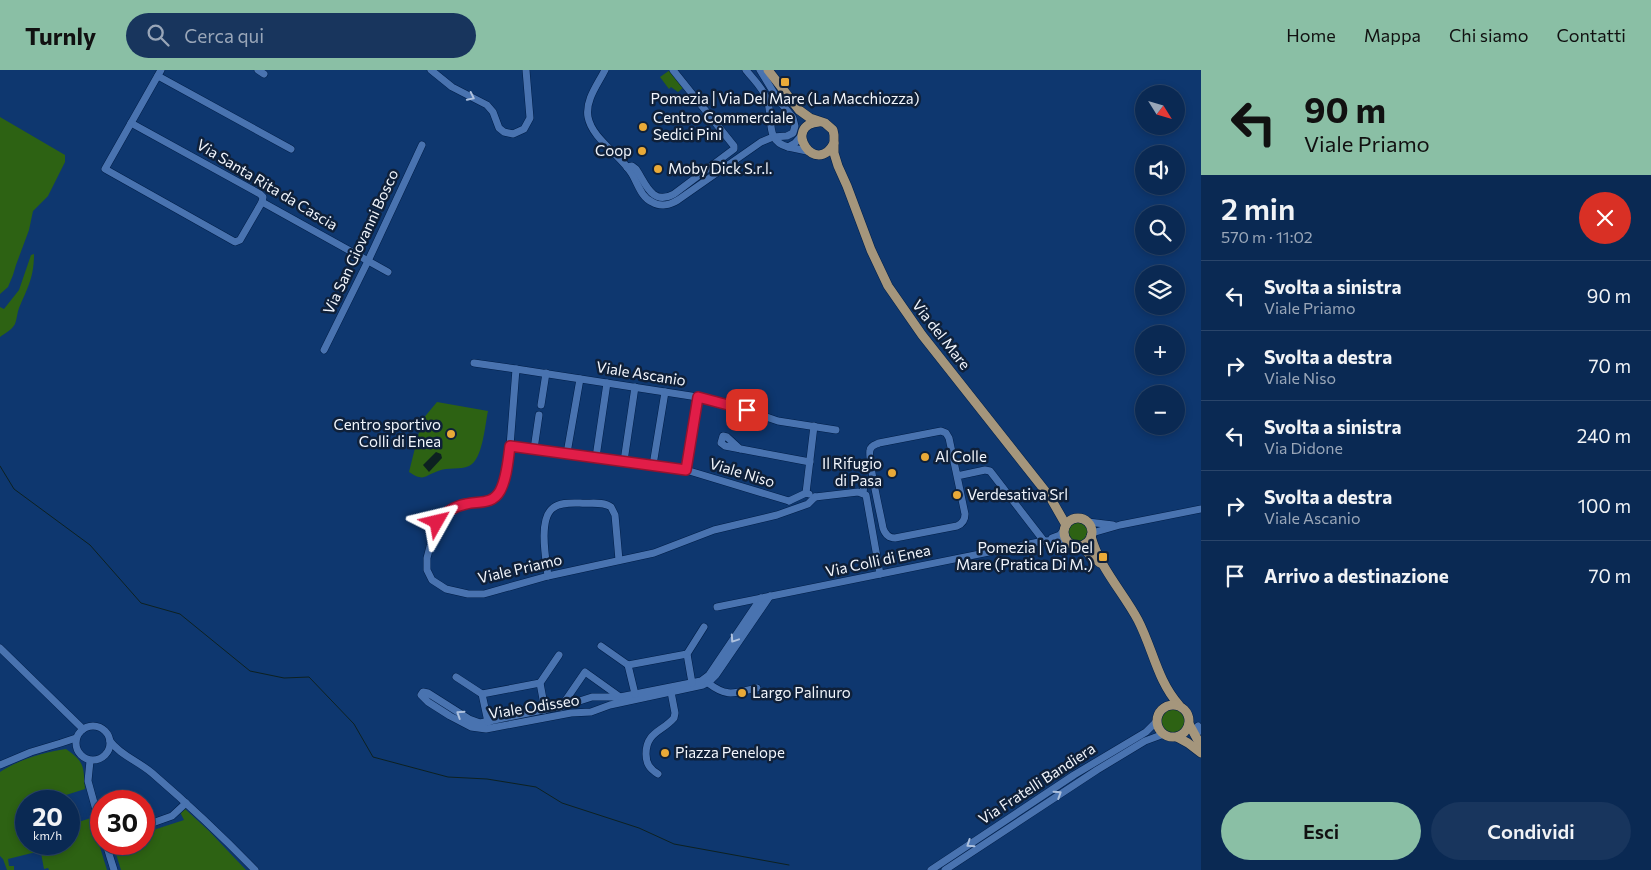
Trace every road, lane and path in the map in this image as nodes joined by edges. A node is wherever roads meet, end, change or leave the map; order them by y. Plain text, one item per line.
1 (431, 70) edge
2 (526, 70) edge
3 (604, 70) edge
4 (673, 70) edge
5 (746, 70) edge
6 (760, 70) edge
7 (768, 70) edge
8 (159, 73) edge
9 (793, 103) junction
10 (819, 122) junction
11 (131, 123) junction
12 (803, 133) junction
13 (772, 136) junction
14 (834, 143) junction
15 (422, 145) dead end
16 (788, 147) junction
17 (291, 149) dead end
18 (807, 151) junction
19 (817, 155) junction
20 (627, 167) junction
21 (840, 171) junction
22 (262, 202) junction
23 (368, 260) junction
24 (388, 272) dead end
25 (324, 350) dead end
26 (474, 363) dead end
27 (516, 369) junction
28 (546, 373) junction
29 (580, 379) junction
30 (607, 383) junction
31 (635, 387) junction
32 (665, 392) junction
33 (698, 397) junction
34 (541, 405) dead end
35 (539, 415) dead end
36 (814, 426) junction
37 (836, 430) dead end
38 (510, 446) junction
39 (534, 449) junction
40 (740, 449) dead end
41 (567, 453) junction
42 (596, 457) junction
43 (624, 461) junction
44 (810, 462) junction
45 (653, 465) junction
46 (686, 470) junction
47 (957, 476) junction
48 (874, 481) junction
49 (806, 493) junction
50 (863, 493) junction
51 (815, 497) junction
52 (1050, 497) junction
53 (788, 501) junction
54 (1201, 509) edge
55 (790, 510) junction
56 (1077, 518) junction
57 (1088, 522) junction
58 (1120, 525) junction
59 (1066, 527) junction
60 (1092, 535) junction
61 (1044, 541) junction
62 (1069, 542) junction
63 (1080, 546) junction
64 (619, 560) junction
65 (1105, 567) junction
66 (880, 574) junction
67 (548, 576) junction
68 (770, 596) junction
69 (761, 598) junction
70 (717, 607) dead end
71 (704, 627) dead end
72 (601, 646) dead end
73 (0, 648) edge
74 (687, 654) junction
75 (559, 655) dead end
76 (725, 658) junction
77 (628, 665) junction
78 (456, 677) dead end
79 (1160, 678) junction
80 (540, 683) junction
81 (692, 683) junction
82 (708, 683) junction
83 (757, 688) dead end
84 (671, 692) junction
85 (482, 694) junction
86 (635, 694) junction
87 (620, 697) junction
88 (600, 698) junction
89 (580, 700) junction
90 (1179, 705) junction
91 (561, 707) junction
92 (601, 708) junction
93 (1162, 708) junction
94 (546, 710) junction
95 (583, 712) junction
96 (532, 717) junction
97 (1157, 721) junction
98 (488, 722) junction
99 (1196, 727) edge
100 (82, 729) junction
101 (1164, 734) junction
102 (1177, 737) junction
103 (76, 738) junction
104 (110, 740) junction
105 (61, 743) junction
106 (1201, 746) edge
107 (76, 747) junction
108 (120, 752) junction
109 (1201, 753) edge
110 (107, 754) junction
111 (90, 761) junction
112 (0, 766) edge
113 (658, 774) dead end
114 (90, 790) edge
115 (186, 803) junction
116 (155, 822) edge
117 (109, 855) edge
118 (114, 870) edge
119 (255, 870) edge
120 (931, 870) edge
121 (945, 870) edge

1 -> 2 street
3 - 20 street
4 - 20 street
5 - 13 street
6 - 13 street
7 - 9 main road, Via del Mare
8 - 11 street
8 - 17 street
9 - 10 main road, Via del Mare
9 - 12 main road, Via del Mare
10 - 12 main road
10 - 14 main road, Via del Mare
11 - 22 street, Via Santa Rita da Cascia
11 - 22 street
12 - 16 street
12 - 18 main road, Via del Mare
13 - 16 street
13 - 20 street
14 - 19 main road
14 - 21 main road, Via del Mare
15 - 23 street, Via San Giovanni Bosco
16 - 18 street
18 - 19 main road
19 - 21 main road
21 - 52 main road, Via del Mare
22 - 23 street, Via Santa Rita da Cascia
23 - 24 street, Via Santa Rita da Cascia
23 - 25 street, Via San Giovanni Bosco
26 - 27 street, Viale Ascanio
27 - 28 street, Viale Ascanio
27 - 38 street
28 - 29 street, Viale Ascanio
28 - 34 street
29 - 30 street, Viale Ascanio
29 - 41 street
30 - 31 street, Viale Ascanio
30 - 42 street
31 - 32 street, Viale Ascanio
31 - 43 street
32 - 33 street, Viale Ascanio
32 - 45 street
33 - 36 street, Viale Ascanio
33 - 46 street
35 - 39 street
36 - 37 street, Viale Ascanio
36 - 44 street
38 - 39 street, Viale Niso
38 - 67 street, Viale Priamo
39 - 41 street, Viale Niso
40 - 44 street
41 - 42 street, Viale Niso
42 - 43 street, Viale Niso
43 - 45 street, Viale Niso
44 - 49 street
45 - 46 street, Viale Niso
46 - 53 street, Viale Niso
47 - 48 street
47 - 48 street
47 - 61 street
48 - 50 street
49 - 51 street
49 - 53 street
50 - 51 street
50 - 66 street
51 - 55 street, Viale Priamo
52 - 56 main road, Via del Mare
52 - 59 main road, Via del Mare
53 - 55 street
54 - 58 street
55 - 64 street, Viale Priamo
56 - 57 main road
56 - 59 main road
57 - 58 street
57 - 60 main road
58 - 60 street
59 - 61 street, Via Colli di Enea
59 - 62 main road
60 - 63 main road
60 - 65 main road
61 - 62 street, Via Colli di Enea
61 - 66 street, Via Colli di Enea
62 - 63 main road
63 - 65 main road
64 - 67 street, Viale Priamo
64 - 67 street
65 - 79 main road
66 - 68 street, Via Colli di Enea
68 - 69 street, Via Colli di Enea
68 - 76 street, Viale Odisseo
69 - 70 street, Via Colli di Enea
69 -> 76 street, Viale Odisseo
71 - 74 street
72 - 77 street
73 - 100 street
74 - 77 street
74 - 81 street
75 - 80 street
76 - 81 street, Viale Odisseo
76 - 82 street, Viale Odisseo
77 - 86 street
78 - 85 street
79 - 90 main road
79 - 93 main road
80 - 85 street
80 - 94 street
81 - 86 street, Viale Odisseo
82 - 83 street
82 - 84 street, Viale Odisseo
84 - 92 street, Viale Odisseo
84 - 113 street
85 - 98 street
86 - 87 street, Viale Odisseo
87 - 88 street, Viale Odisseo
87 - 91 street
88 - 89 street, Viale Odisseo
88 - 92 street
89 - 91 street, Viale Odisseo
89 - 95 street
90 - 93 main road
90 - 99 main road
91 - 94 street, Viale Odisseo
92 - 95 street, Viale Odisseo
93 - 97 main road
94 - 96 street, Viale Odisseo
95 - 96 street, Viale Odisseo
96 - 98 street, Viale Odisseo
98 -> 96 street, Viale Odisseo
97 - 101 main road
97 -> 120 street, Via Fratelli Bandiera
99 - 102 main road
99 - 106 main road
100 - 103 street
100 - 104 street
101 - 102 main road
121 -> 101 street, Via Fratelli Bandiera
102 - 109 main road
103 - 105 street
103 - 107 street
104 - 108 street
104 - 110 street
105 - 107 street
105 - 112 street
107 - 111 street
108 - 110 street
108 - 115 street
110 - 111 street
111 - 114 street
115 - 116 street
115 - 119 street
117 - 118 street

